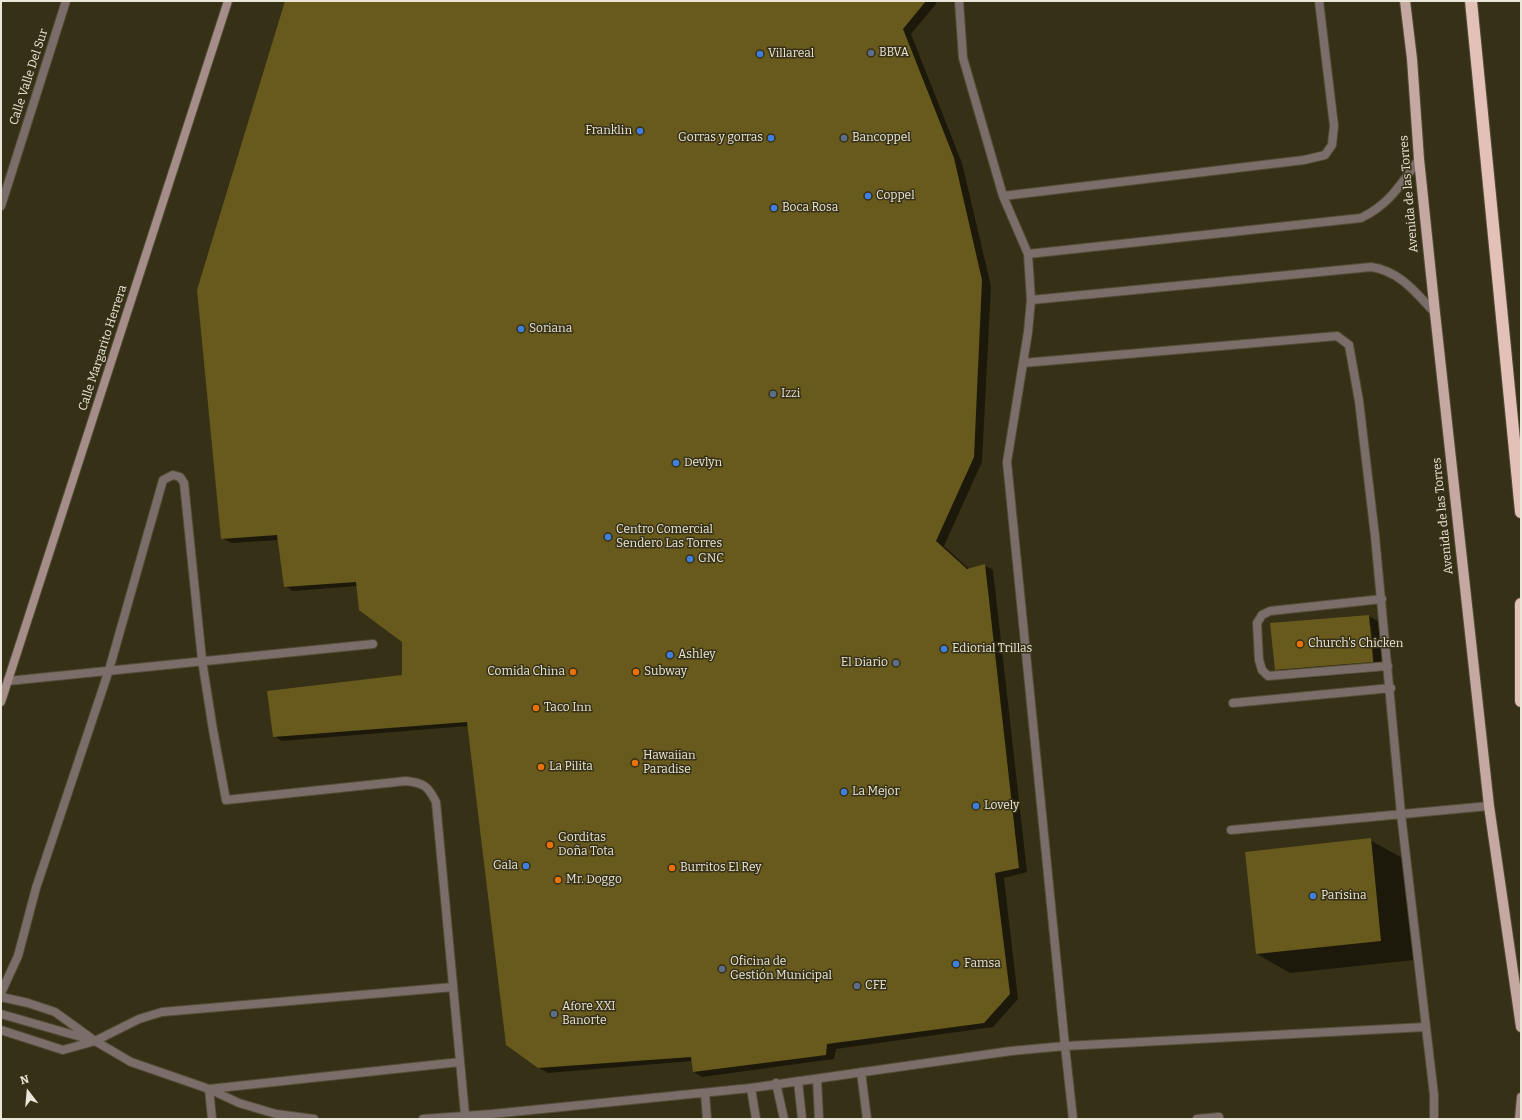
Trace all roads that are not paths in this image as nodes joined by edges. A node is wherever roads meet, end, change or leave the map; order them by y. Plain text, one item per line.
1 (66, 1) edge
2 (228, 1) edge
3 (959, 1) edge
4 (1319, 1) edge
5 (1405, 1) edge
6 (1471, 1) edge
7 (1420, 159) junction
8 (1003, 196) junction
9 (1, 206) edge
10 (1028, 254) junction
11 (1031, 300) junction
12 (1435, 313) junction
13 (1023, 363) junction
14 (1521, 512) edge
15 (1382, 599) junction
16 (1521, 604) edge
17 (373, 644) dead end
18 (202, 660) junction
19 (1388, 666) junction
20 (109, 670) junction
21 (8, 681) junction
22 (1390, 688) junction
23 (1521, 701) edge
24 (1, 702) edge
25 (1233, 703) dead end
26 (1489, 806) junction
27 (1401, 814) junction
28 (1231, 830) dead end
29 (453, 987) junction
30 (1, 993) edge
31 (1, 997) edge
32 (1, 1014) edge
33 (1425, 1027) junction
34 (1521, 1027) edge
35 (1, 1030) edge
36 (95, 1041) junction
37 (1065, 1046) junction
38 (460, 1062) junction
39 (861, 1072) junction
40 (817, 1079) junction
41 (798, 1081) junction
42 (776, 1083) junction
43 (751, 1088) junction
44 (210, 1089) junction
45 (705, 1093) junction
46 (1521, 1097) edge
47 (466, 1115) junction
48 (1219, 1118) edge
49 (212, 1119) edge
50 (314, 1119) edge
51 (423, 1119) edge
52 (707, 1119) edge
53 (756, 1119) edge
54 (784, 1119) edge
55 (802, 1119) edge
56 (819, 1119) edge
57 (867, 1119) edge
58 (1073, 1119) edge
59 (1197, 1119) edge
60 (1434, 1119) edge
61 (1519, 1119) edge

1 - 9 street, Calle Valle Del Sur
2 - 21 street, Calle Margarito Herrera
3 - 8 street
4 - 8 street
5 - 7 main road, Avenida de las Torres
6 - 14 highway
7 - 10 street
7 - 12 main road, Avenida de las Torres
8 - 10 street
10 - 11 street
11 - 12 street
11 - 13 street
12 - 26 main road, Avenida de las Torres
13 - 15 street
13 - 37 street
15 - 19 street
15 - 19 street
16 - 23 highway
17 - 18 street
18 - 20 street
18 - 20 street
18 - 29 street
19 - 22 street
20 - 21 street
20 - 30 street
21 - 24 street, Calle Margarito Herrera
22 - 25 street
22 - 27 street
26 - 27 street
26 - 34 main road, Avenida de las Torres
27 - 28 street
27 - 33 street
29 - 36 street
29 - 38 street
31 - 36 street
32 - 36 street
33 - 37 street
33 - 60 street
35 - 36 street
36 - 44 street
37 - 39 street
37 - 58 street
38 - 44 street
38 - 47 street
39 - 40 street
39 - 57 street
40 - 41 street
40 - 56 street
41 - 42 street
41 - 55 street
42 - 43 street
42 - 54 street
43 - 45 street
43 - 53 street
44 - 49 street
44 - 50 street
45 - 47 street
45 - 52 street
46 - 61 street
47 - 51 street
48 - 59 street

